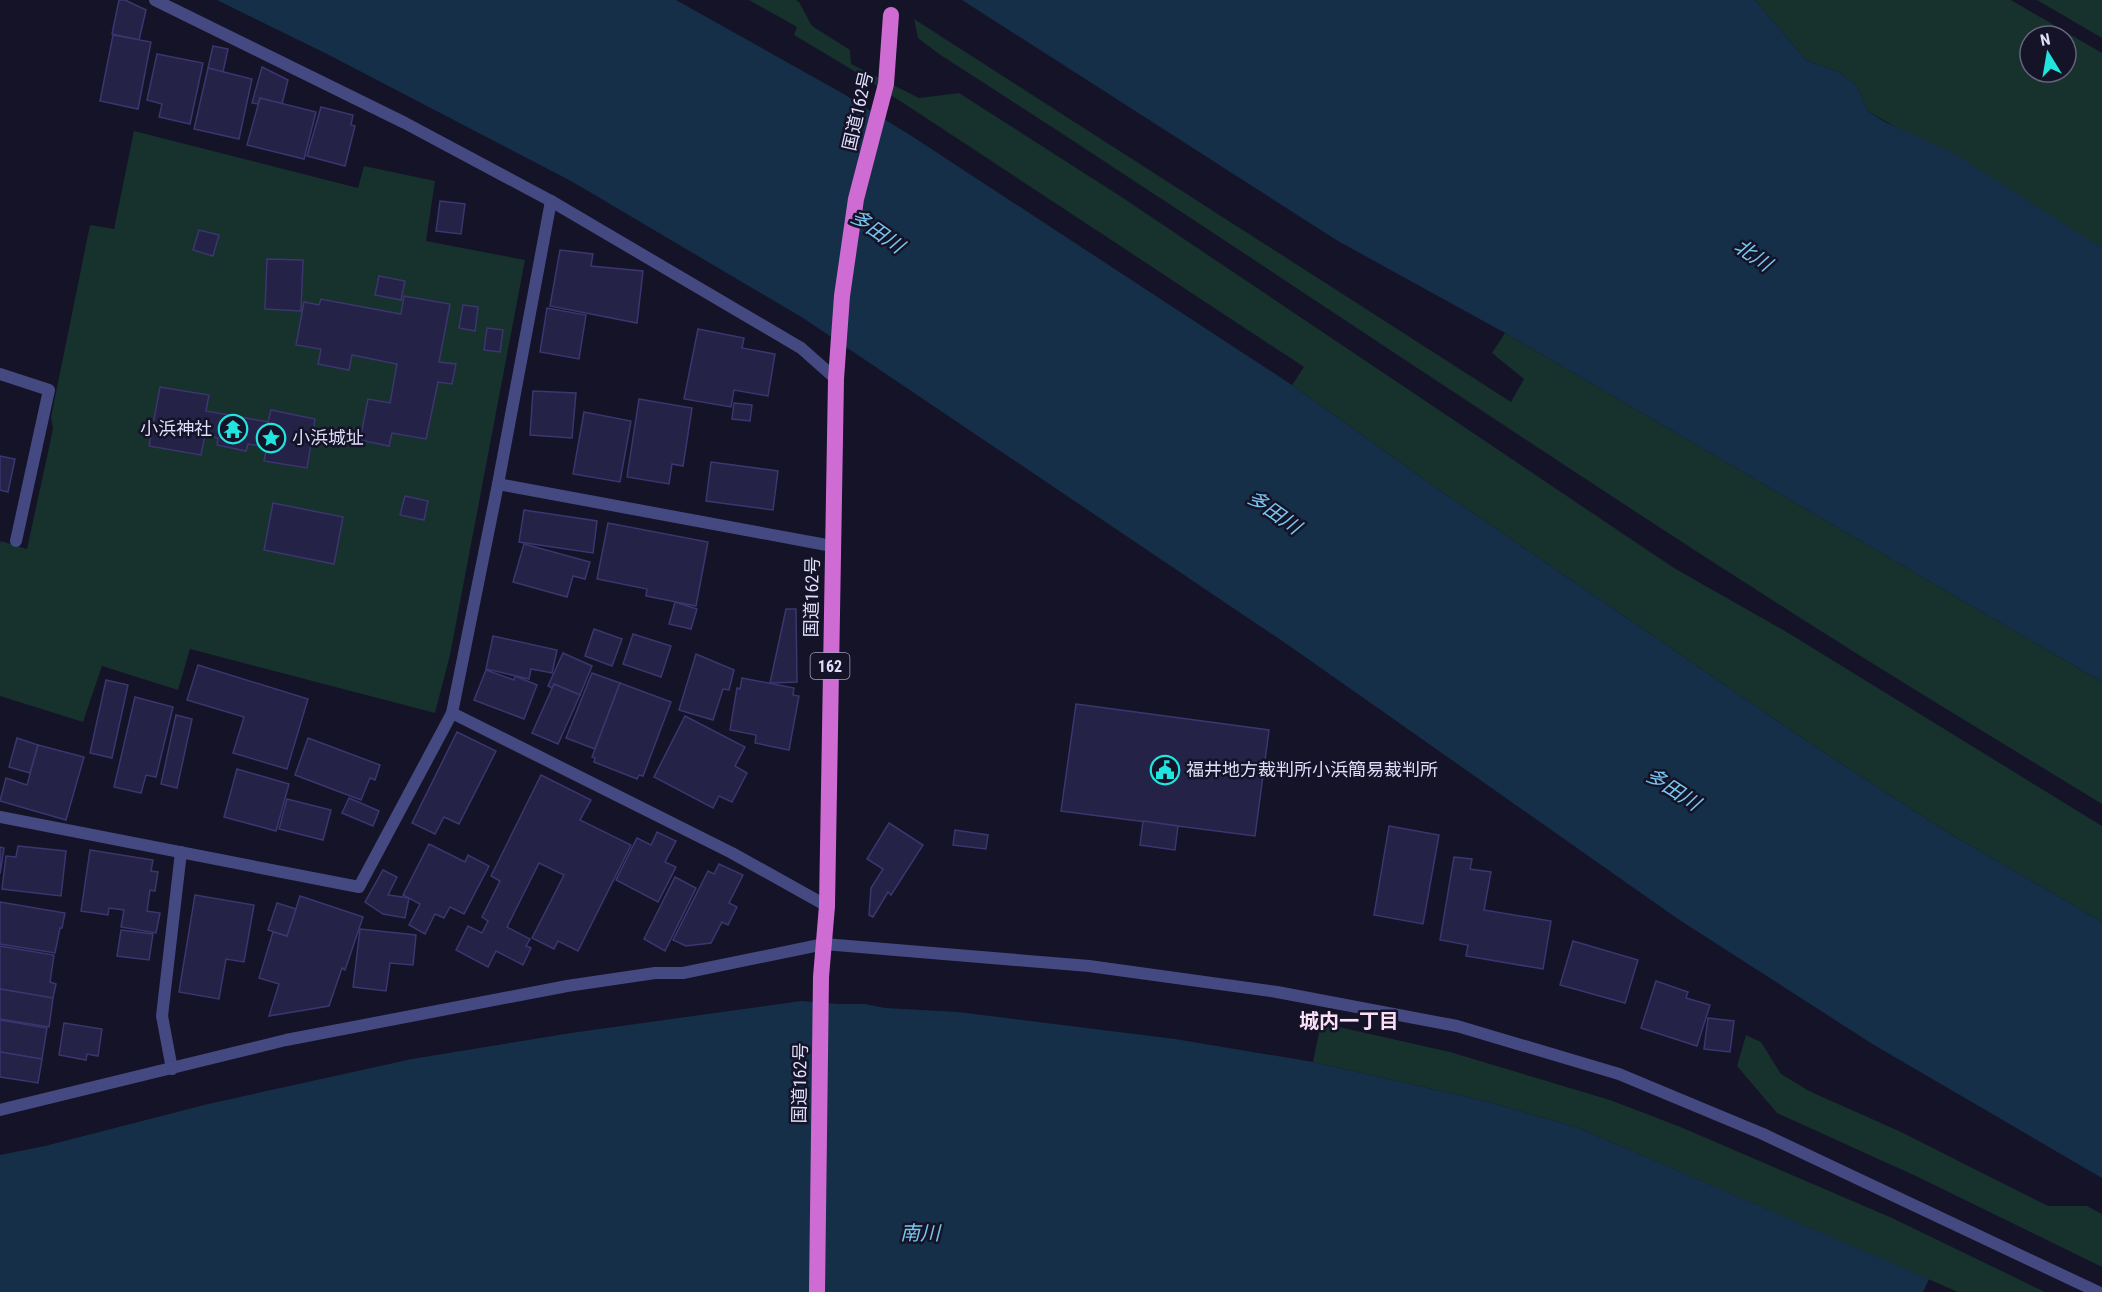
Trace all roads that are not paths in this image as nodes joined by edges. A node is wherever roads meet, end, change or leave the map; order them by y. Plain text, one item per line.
1 (155, 0) edge
2 (891, 15) dead end
3 (551, 201) junction
4 (0, 374) edge
5 (836, 379) junction
6 (498, 484) junction
7 (16, 541) dead end
8 (832, 546) junction
9 (452, 712) junction
10 (0, 818) edge
11 (181, 852) junction
12 (827, 906) junction
13 (824, 944) junction
14 (172, 1068) junction
15 (3, 1108) edge
16 (817, 1292) edge
17 (2098, 1292) edge

1 - 3 street
2 - 5 highway, 国道162号 / 162
3 - 5 street
3 - 6 street
4 - 7 street
5 - 8 highway, 国道162号 / 162
6 - 8 street
6 - 9 street
8 - 12 highway, 国道162号 / 162
9 - 11 street
9 - 12 street
10 - 11 street
11 - 14 street
12 - 13 highway, 国道162号 / 162
13 - 14 street
13 - 16 highway, 国道162号 / 162
13 - 17 street
14 - 15 street

